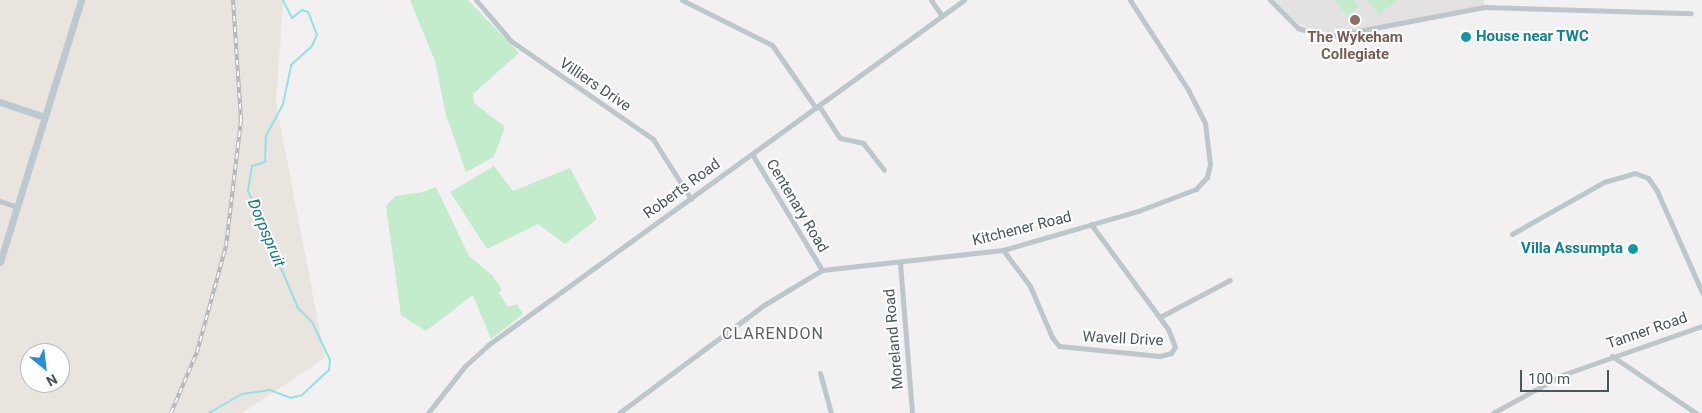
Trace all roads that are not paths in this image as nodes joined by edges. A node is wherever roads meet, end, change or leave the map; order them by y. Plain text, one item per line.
1 (81, 0) edge
2 (476, 0) edge
3 (682, 0) edge
4 (931, 0) edge
5 (964, 0) edge
6 (1130, 0) edge
7 (1270, 0) edge
8 (1484, 0) edge
9 (1484, 8) junction
10 (1691, 13) dead end
11 (942, 16) junction
12 (0, 102) edge
13 (818, 107) junction
14 (45, 117) junction
15 (752, 154) junction
16 (884, 170) dead end
17 (691, 199) junction
18 (0, 201) edge
19 (17, 206) junction
20 (1091, 224) junction
21 (1512, 234) dead end
22 (1003, 250) junction
23 (0, 262) edge
24 (900, 263) junction
25 (822, 270) junction
26 (1230, 280) dead end
27 (1702, 292) edge
28 (1160, 317) junction
29 (1702, 326) edge
30 (1612, 356) junction
31 (820, 373) dead end
32 (428, 413) edge
33 (619, 413) edge
34 (831, 413) edge
35 (912, 413) edge
36 (1493, 413) edge
37 (1696, 413) edge

1 - 14 main road
2 - 17 street, Villiers Drive
3 - 13 street
4 - 11 street
5 - 11 street, Roberts Road
6 - 20 street, Kitchener Road
7 - 9 street
8 - 9 street
9 - 10 street
11 - 13 street, Roberts Road
12 - 14 main road
13 - 15 street, Roberts Road
13 - 16 street
14 - 19 main road
15 - 17 street, Roberts Road
15 - 25 street, Centenary Road
17 - 32 street, Roberts Road
18 - 19 street
19 - 23 main road
20 - 22 street, Kitchener Road
20 - 28 street, Wavell Drive
21 - 27 street
22 - 24 street, Kitchener Road
22 - 28 street, Wavell Drive
24 - 25 street, Kitchener Road
24 - 35 street, Moreland Road
25 - 33 street, Kitchener Road
26 - 28 street
29 - 30 street, Tanner Road
30 - 36 street, Tanner Road
30 - 37 street
31 - 34 street

